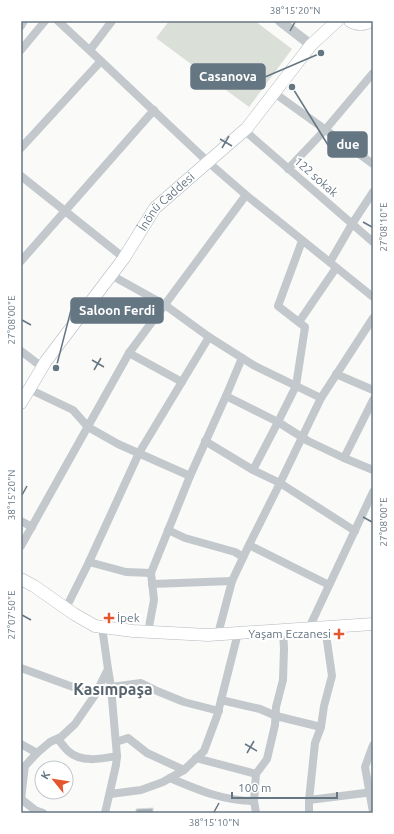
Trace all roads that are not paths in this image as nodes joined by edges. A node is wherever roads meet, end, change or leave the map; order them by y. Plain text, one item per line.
1 (24, 21) edge
2 (45, 21) edge
3 (58, 21) edge
4 (112, 21) edge
5 (280, 21) edge
6 (337, 21) edge
7 (350, 21) edge
8 (371, 21) edge
9 (21, 26) edge
10 (311, 45) junction
11 (21, 50) edge
12 (90, 50) junction
13 (101, 61) junction
14 (373, 73) edge
15 (273, 92) junction
16 (154, 110) junction
17 (244, 130) junction
18 (325, 130) junction
19 (21, 148) edge
20 (208, 162) junction
21 (373, 164) edge
22 (288, 169) junction
23 (21, 176) edge
24 (373, 192) edge
25 (246, 195) junction
26 (65, 211) junction
27 (352, 224) junction
28 (302, 241) junction
29 (373, 242) edge
30 (124, 258) junction
31 (21, 261) edge
32 (333, 265) junction
33 (111, 275) junction
34 (373, 297) edge
35 (165, 305) junction
36 (373, 318) edge
37 (299, 322) junction
38 (210, 337) junction
39 (21, 351) edge
40 (129, 353) junction
41 (242, 358) junction
42 (42, 367) junction
43 (336, 374) junction
44 (182, 382) junction
45 (296, 386) junction
46 (29, 389) junction
47 (373, 390) edge
48 (226, 396) junction
49 (321, 398) junction
50 (373, 400) edge
51 (21, 403) edge
52 (278, 422) junction
53 (88, 427) junction
54 (302, 438) junction
55 (205, 441) junction
56 (139, 453) junction
57 (344, 458) junction
58 (253, 470) junction
59 (373, 470) edge
60 (190, 476) junction
61 (280, 484) junction
62 (373, 492) edge
63 (21, 521) edge
64 (32, 527) junction
65 (168, 530) junction
66 (355, 531) junction
67 (249, 545) junction
68 (21, 546) edge
69 (243, 557) junction
70 (89, 562) junction
71 (151, 573) junction
72 (21, 579) edge
73 (232, 581) junction
74 (152, 584) junction
75 (329, 585) junction
76 (66, 608) junction
77 (373, 624) edge
78 (102, 627) junction
79 (325, 627) junction
80 (309, 628) junction
81 (283, 630) junction
82 (148, 632) junction
83 (238, 633) junction
84 (218, 634) junction
85 (21, 668) edge
86 (108, 669) junction
87 (111, 686) junction
88 (95, 695) junction
89 (221, 700) junction
90 (219, 711) junction
91 (276, 716) junction
92 (321, 727) junction
93 (58, 739) junction
94 (116, 742) junction
95 (21, 744) edge
96 (373, 745) edge
97 (37, 753) junction
98 (117, 756) junction
99 (196, 758) junction
100 (184, 770) junction
101 (23, 773) edge
102 (256, 774) junction
103 (170, 778) junction
104 (371, 792) edge
105 (110, 794) junction
106 (21, 799) edge
107 (309, 800) junction
108 (254, 801) junction
109 (373, 812) edge
110 (43, 813) edge
111 (105, 813) edge
112 (256, 813) edge
113 (309, 813) edge

1 - 9 street
2 - 11 street
3 - 12 street
4 - 12 street
5 - 10 street
6 - 10 main road, İnönü Caddesi
7 - 8 main road
10 - 15 main road, İnönü Caddesi
12 - 13 street
13 - 16 street
13 - 19 street
14 - 18 street
15 - 17 main road, İnönü Caddesi
15 - 18 street
16 - 20 street
16 - 26 street
17 - 20 main road, İnönü Caddesi
17 - 22 street, 122 sokak
18 - 21 street
18 - 22 street
20 - 25 street
20 - 30 main road, İnönü Caddesi
22 - 27 street, 122 sokak
23 - 26 street
24 - 27 street
25 - 28 street
25 - 35 street
26 - 30 street
26 - 31 street
27 - 29 street, 122 sokak
27 - 32 street
28 - 32 street
28 - 37 street
30 - 33 main road, İnönü Caddesi
32 - 34 street
32 - 37 street
33 - 35 street
33 - 42 main road, İnönü Caddesi
35 - 38 street
35 - 40 street
36 - 43 street
37 - 45 street
38 - 41 street
38 - 44 street
39 - 42 street
40 - 44 street
40 - 53 street
41 - 45 street
41 - 48 street
42 - 46 main road, İnönü Caddesi
43 - 47 street
43 - 49 street
44 - 56 street
45 - 49 street
45 - 52 street
46 - 51 main road, İnönü Caddesi
46 - 53 street
48 - 52 street
48 - 55 street
49 - 54 street
50 - 57 street
52 - 54 street
52 - 58 street
53 - 56 street
53 - 64 street
54 - 57 street
54 - 61 street
55 - 58 street
55 - 60 street
56 - 60 street
56 - 70 street
57 - 59 street
58 - 61 street
60 - 65 street
61 - 66 street
61 - 67 street
62 - 66 street
63 - 64 street
64 - 68 street
65 - 69 street
65 - 71 street
66 - 75 street
67 - 69 street
67 - 75 street
69 - 73 street
70 - 71 street
70 - 76 street
71 - 74 street
72 - 76 main road
73 - 74 street
73 - 84 street
74 - 82 street
75 - 80 street
76 - 78 main road
77 - 79 main road
78 - 82 main road
78 - 86 street
79 - 80 main road
79 - 92 street
80 - 81 main road
81 - 83 main road
81 - 91 street
82 - 84 main road
83 - 84 main road
83 - 89 street
85 - 88 street
86 - 87 street
86 - 88 street
87 - 90 street
87 - 94 street
88 - 93 street
89 - 90 street
89 - 91 street
90 - 99 street
91 - 92 street
91 - 102 street
92 - 107 street
93 - 97 street
93 - 98 street
94 - 98 street
94 - 100 street
95 - 97 street
96 - 104 street
97 - 101 street
98 - 105 street
99 - 100 street
99 - 102 street
100 - 103 street
101 - 106 street
102 - 108 street
103 - 105 street
103 - 108 street
104 - 107 street
104 - 109 street
105 - 111 street
106 - 110 street
107 - 113 street
108 - 112 street

